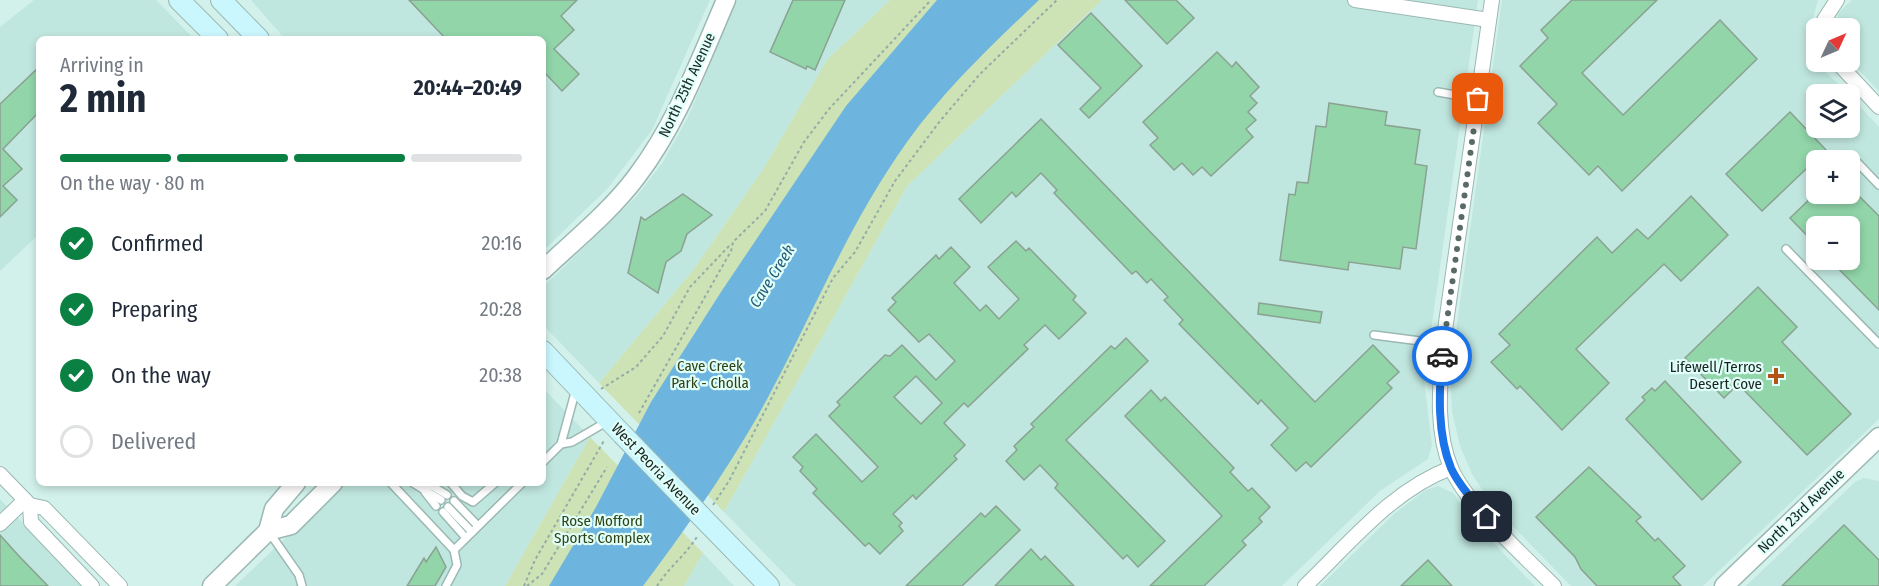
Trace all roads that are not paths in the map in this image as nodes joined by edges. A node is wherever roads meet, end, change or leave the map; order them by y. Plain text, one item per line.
1 (179, 0) edge
2 (221, 0) edge
3 (726, 0) edge
4 (1355, 0) edge
5 (1492, 0) edge
6 (1837, 0) edge
7 (1825, 18) edge
8 (1489, 20) junction
9 (215, 36) edge
10 (256, 36) edge
11 (1846, 72) edge
12 (1438, 92) dead end
13 (1478, 99) junction
14 (1879, 107) edge
15 (1860, 165) edge
16 (1879, 185) edge
17 (1786, 249) dead end
18 (546, 267) edge
19 (1374, 335) dead end
20 (1443, 344) junction
21 (1879, 344) edge
22 (546, 354) edge
23 (582, 392) junction
24 (615, 426) junction
25 (561, 444) junction
26 (1876, 446) edge
27 (546, 459) edge
28 (1451, 468) junction
29 (0, 474) edge
30 (293, 486) edge
31 (330, 486) edge
32 (394, 486) edge
33 (420, 486) edge
34 (454, 486) edge
35 (491, 486) edge
36 (519, 486) edge
37 (441, 500) dead end
38 (27, 502) junction
39 (448, 507) junction
40 (0, 524) edge
41 (478, 526) junction
42 (268, 531) junction
43 (472, 532) junction
44 (466, 538) junction
45 (454, 550) junction
46 (92, 586) edge
47 (120, 586) edge
48 (212, 586) edge
49 (302, 586) edge
50 (446, 586) edge
51 (769, 586) edge
52 (1305, 586) edge
53 (1554, 586) edge
54 (1724, 586) edge

1 - 9 main road
2 - 10 main road
3 - 18 street, North 25th Avenue
4 - 8 street
5 - 8 street
6 - 7 street
8 - 13 street
11 - 14 street
12 - 13 lane
13 - 20 street
15 - 16 lane
17 - 21 lane
19 - 20 lane
20 - 28 street
22 - 23 main road, West Peoria Avenue
23 - 24 main road, West Peoria Avenue
23 - 25 lane
24 - 25 lane
24 - 51 main road, West Peoria Avenue, bridge
25 - 27 lane
26 - 54 street, North 23rd Avenue
28 - 52 street
28 - 53 street
29 - 38 street
30 - 42 street
31 - 42 street
32 - 45 lane
33 - 37 lane
34 - 35 lane
36 - 41 lane
38 - 40 street
38 - 46 street
38 - 47 street
39 - 41 lane
39 - 43 lane
39 - 44 lane
41 - 43 lane
42 - 48 street
42 - 49 lane
43 - 44 lane
44 - 45 lane
45 - 50 lane

